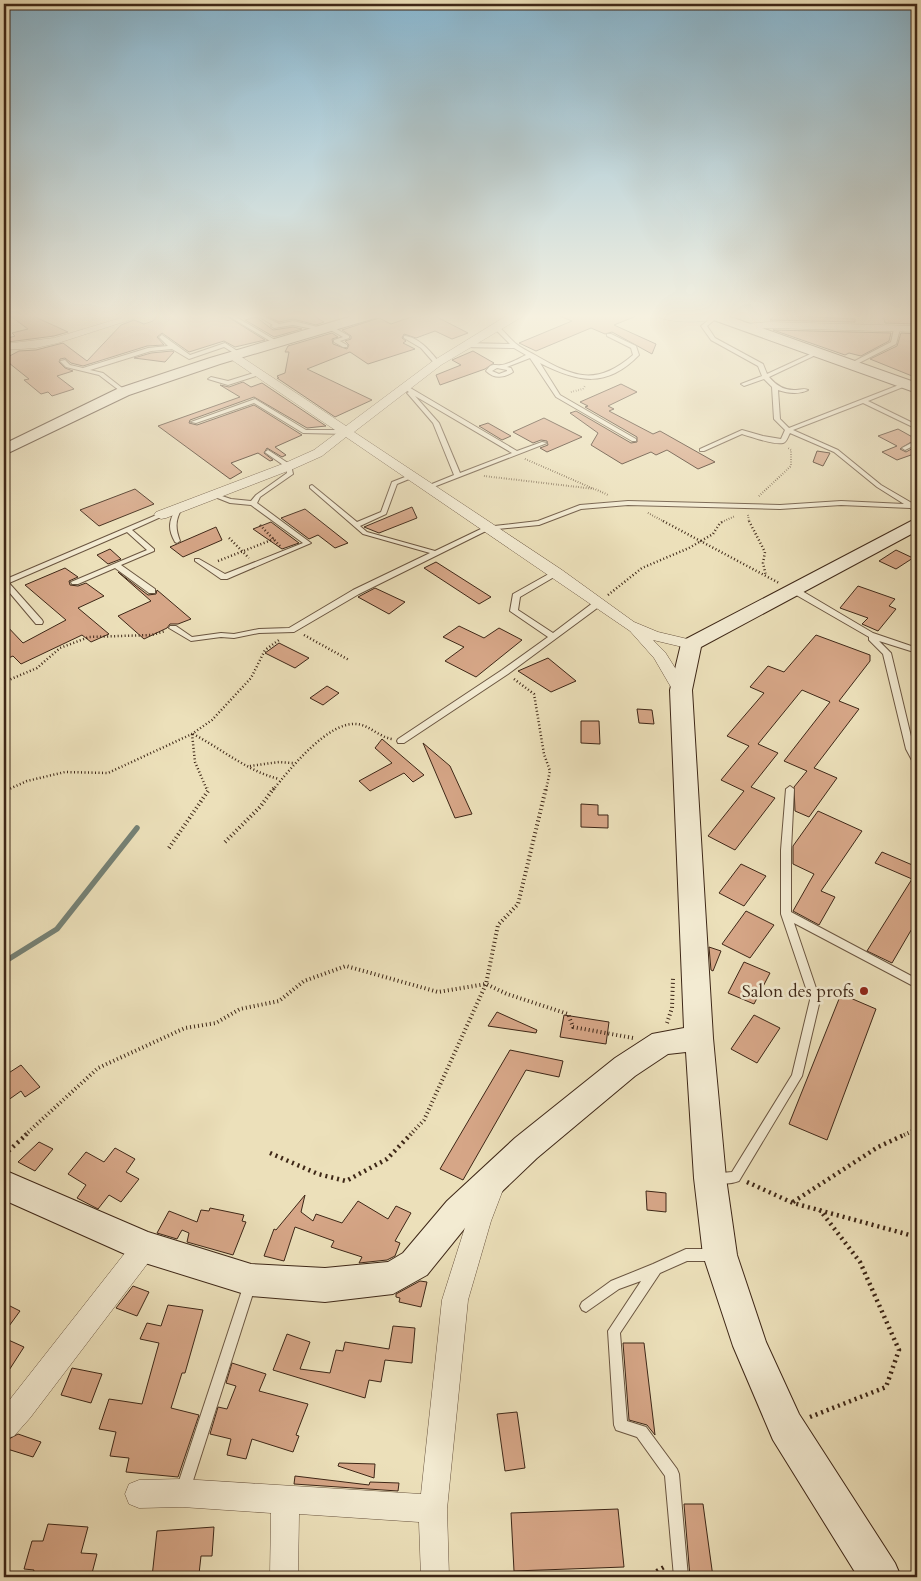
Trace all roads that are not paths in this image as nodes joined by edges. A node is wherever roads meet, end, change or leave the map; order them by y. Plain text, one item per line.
1 (120, 389) edge
2 (134, 389) edge
3 (280, 389) edge
4 (403, 389) edge
5 (407, 389) edge
6 (408, 389) edge
7 (553, 389) edge
8 (774, 389) edge
9 (779, 389) edge
10 (904, 389) edge
11 (805, 390) dead end
12 (124, 392) junction
13 (864, 402) junction
14 (194, 422) dead end
15 (917, 427) edge
16 (788, 430) junction
17 (346, 432) junction
18 (634, 440) dead end
19 (544, 442) dead end
20 (917, 442) edge
21 (905, 448) dead end
22 (4, 450) edge
23 (702, 450) dead end
24 (268, 452) dead end
25 (516, 453) junction
26 (289, 466) junction
27 (412, 476) junction
28 (458, 476) junction
29 (312, 487) dead end
30 (430, 487) junction
31 (213, 495) junction
32 (253, 503) junction
33 (180, 507) junction
34 (917, 509) edge
35 (162, 515) joint
36 (914, 515) edge
37 (356, 525) junction
38 (487, 528) junction
39 (128, 530) junction
40 (177, 541) dead end
41 (436, 553) junction
42 (197, 560) dead end
43 (116, 565) junction
44 (557, 573) junction
45 (75, 582) dead end
46 (4, 583) edge
47 (794, 590) junction
48 (152, 592) dead end
49 (597, 604) junction
50 (39, 622) dead end
51 (629, 625) junction
52 (173, 628) road end
53 (870, 636) junction
54 (553, 637) junction
55 (691, 644) junction
56 (917, 651) edge
57 (681, 690) junction
58 (401, 741) road end
59 (917, 762) edge
60 (790, 789) dead end
61 (786, 914) junction
62 (917, 984) edge
63 (700, 1038) junction
64 (496, 1177) junction
65 (722, 1178) junction
66 (4, 1185) edge
67 (145, 1247) junction
68 (720, 1255) junction
69 (656, 1269) junction
70 (251, 1280) junction
71 (586, 1306) dead end
72 (4, 1426) edge
73 (182, 1493) junction
74 (139, 1494) dead end
75 (285, 1499) junction
76 (433, 1509) junction
77 (284, 1577) edge
78 (436, 1577) edge
79 (681, 1577) edge
80 (881, 1577) edge

1 - 12 lane
2 - 12 street
3 - 17 street
4 - 17 street
5 - 28 lane
6 - 25 lane
7 - 18 lane
8 - 16 lane
9 - 11 lane
10 - 13 lane
12 - 22 street
13 - 15 lane
13 - 16 lane
14 - 17 lane
16 - 23 lane
16 - 36 lane
17 - 26 street
17 - 27 street
19 - 25 lane
20 - 21 lane
24 - 26 lane
25 - 28 lane
26 - 31 street
26 - 32 lane
27 - 30 street
27 - 37 lane
28 - 30 lane
29 - 37 lane
30 - 38 street
31 - 32 lane
31 - 33 street
32 - 42 lane
33 - 35 street
33 - 40 lane
34 - 36 lane
35 - 39 lane
36 - 38 lane
36 - 47 street
37 - 41 lane
38 - 41 lane
38 - 44 street
39 - 43 lane
39 - 46 lane
41 - 52 lane
43 - 45 lane
43 - 48 lane
44 - 49 street
44 - 54 lane
46 - 50 lane
47 - 53 lane
47 - 55 street
49 - 51 street
49 - 54 lane
51 - 55 street
51 - 57 street
53 - 56 lane
53 - 59 lane
54 - 58 lane
55 - 57 street
57 - 63 street
60 - 61 lane
61 - 62 lane
61 - 65 lane
63 - 64 street
63 - 65 street
64 - 70 street
64 - 76 street
65 - 68 street
66 - 67 street
67 - 70 street
67 - 72 street
68 - 69 lane
68 - 80 street
69 - 71 lane
69 - 79 lane
70 - 73 lane
73 - 74 street
73 - 75 street
75 - 76 street
75 - 77 street
76 - 78 street

